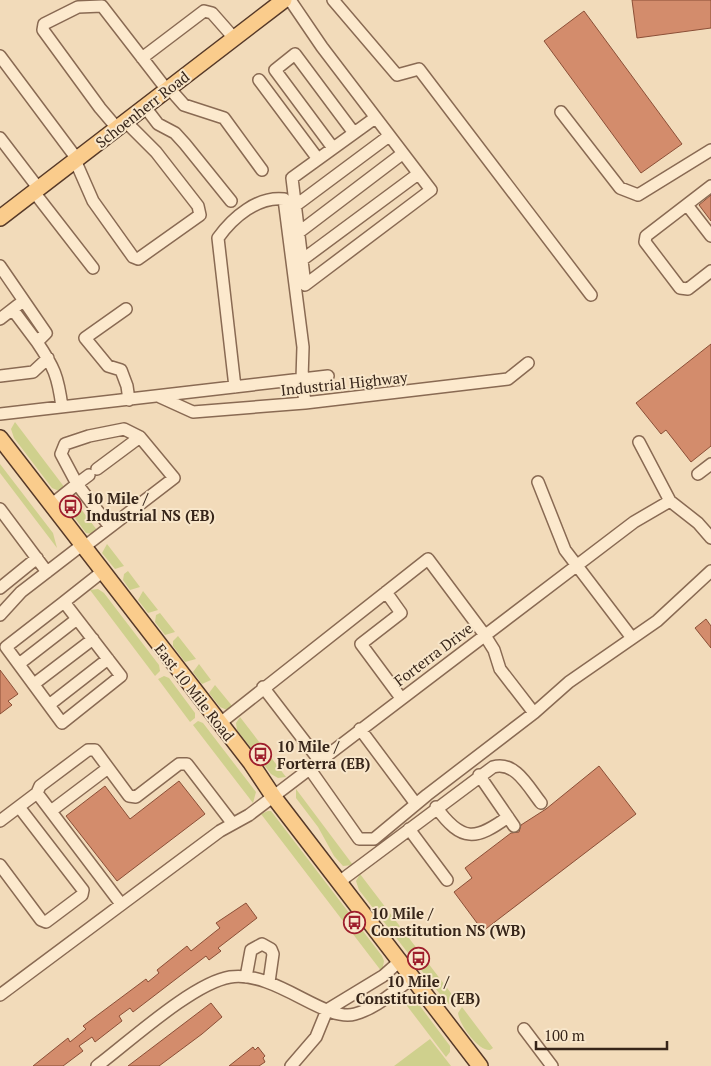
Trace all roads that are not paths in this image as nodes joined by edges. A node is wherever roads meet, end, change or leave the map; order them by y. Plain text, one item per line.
1 (284, 0) edge
2 (290, 0) edge
3 (334, 0) edge
4 (234, 38) junction
5 (0, 56) edge
6 (142, 58) junction
7 (260, 80) dead end
8 (168, 89) junction
9 (145, 107) junction
10 (561, 112) dead end
11 (375, 118) junction
12 (122, 125) junction
13 (354, 133) junction
14 (389, 136) junction
15 (0, 138) edge
16 (333, 148) junction
17 (711, 150) edge
18 (402, 154) junction
19 (318, 159) junction
20 (76, 160) junction
21 (262, 170) dead end
22 (418, 174) junction
23 (711, 186) edge
24 (36, 190) junction
25 (230, 201) dead end
26 (687, 205) junction
27 (295, 206) junction
28 (0, 218) edge
29 (298, 233) junction
30 (711, 236) edge
31 (302, 260) junction
32 (0, 266) edge
33 (93, 268) dead end
34 (711, 271) edge
35 (592, 295) dead end
36 (23, 302) junction
37 (126, 309) dead end
38 (12, 310) junction
39 (0, 319) edge
40 (37, 342) junction
41 (48, 358) junction
42 (528, 363) dead end
43 (2, 373) edge
44 (328, 376) dead end
45 (302, 379) junction
46 (235, 387) junction
47 (160, 397) junction
48 (129, 400) junction
49 (305, 403) junction
50 (62, 406) junction
51 (0, 414) edge
52 (140, 437) junction
53 (0, 438) edge
54 (639, 442) dead end
55 (711, 464) edge
56 (698, 474) dead end
57 (538, 482) dead end
58 (77, 484) junction
59 (670, 501) junction
60 (51, 505) junction
61 (1, 512) edge
62 (110, 527) junction
63 (711, 538) edge
64 (83, 546) junction
65 (37, 558) junction
66 (576, 566) junction
67 (47, 572) junction
68 (102, 572) junction
69 (711, 572) edge
70 (0, 588) edge
71 (386, 592) junction
72 (64, 602) junction
73 (0, 615) edge
74 (77, 619) junction
75 (484, 634) junction
76 (632, 638) junction
77 (93, 639) junction
78 (108, 660) junction
79 (19, 664) junction
80 (34, 684) junction
81 (263, 688) junction
82 (401, 698) junction
83 (49, 704) junction
84 (534, 714) junction
85 (218, 724) junction
86 (360, 729) junction
87 (319, 760) junction
88 (108, 768) junction
89 (309, 768) junction
90 (479, 775) junction
91 (37, 793) junction
92 (273, 796) junction
93 (541, 803) dead end
94 (416, 804) junction
95 (19, 807) junction
96 (436, 808) junction
97 (51, 810) junction
98 (0, 821) edge
99 (233, 824) junction
100 (408, 829) junction
101 (0, 865) edge
102 (447, 880) dead end
103 (339, 882) junction
104 (121, 904) junction
105 (400, 961) junction
106 (246, 977) junction
107 (413, 978) junction
108 (269, 982) junction
109 (0, 995) edge
110 (328, 1010) junction
111 (524, 1029) dead end
112 (98, 1066) edge
113 (291, 1066) edge
114 (480, 1066) edge
115 (552, 1066) edge

1 - 4 main road, Schoenherr Road
2 - 11 street
3 - 35 street
4 - 6 street
4 - 8 main road, Schoenherr Road
5 - 20 street
6 - 8 street
6 - 12 street
7 - 19 street
8 - 9 main road, Schoenherr Road
8 - 21 street
9 - 12 main road, Schoenherr Road
9 - 25 street
10 - 17 street
11 - 13 street
11 - 14 street
12 - 20 main road, Schoenherr Road
12 - 20 street
13 - 16 street
13 - 16 street
14 - 18 street
14 - 27 street
15 - 24 street
16 - 19 street
18 - 22 street
18 - 29 street
19 - 27 street
20 - 24 main road, Schoenherr Road
22 - 31 street
22 - 31 street
23 - 26 street
24 - 28 main road, Schoenherr Road
24 - 33 street
26 - 30 street
26 - 34 street
27 - 29 street
29 - 31 street
32 - 36 street
36 - 38 street
36 - 40 street
37 - 48 street
38 - 39 street
38 - 40 street
40 - 41 street
41 - 43 street
41 - 50 street
42 - 49 street, Industrial Highway
44 - 45 street, Industrial Highway
45 - 46 street, Industrial Highway
45 - 46 street
45 - 49 street
46 - 47 street, Industrial Highway
47 - 48 street, Industrial Highway
47 - 49 street, Industrial Highway
48 - 50 street, Industrial Highway
50 - 51 street, Industrial Highway
52 - 58 street
52 - 58 street
52 - 62 street
53 - 60 main road, East 10 Mile Road
54 - 59 street
55 - 56 street
57 - 66 street
58 - 60 street
58 - 62 street
59 - 63 street
59 - 66 street, Forterra Drive
60 - 64 main road, East 10 Mile Road
61 - 65 street
62 - 64 street
64 - 67 street
64 - 68 main road, East 10 Mile Road
65 - 67 street
65 - 70 street
66 - 75 street, Forterra Drive
66 - 76 street
67 - 73 street
68 - 72 street
68 - 85 main road, East 10 Mile Road
69 - 76 street
71 - 75 street
71 - 81 street
71 - 82 street
72 - 74 street
72 - 79 street
74 - 77 street
74 - 79 street
75 - 82 street, Forterra Drive
75 - 84 street
76 - 84 street
77 - 78 street
77 - 80 street
78 - 83 street
78 - 83 street
79 - 80 street
80 - 83 street
81 - 85 street
81 - 87 street
82 - 86 street, Forterra Drive
84 - 94 street
85 - 92 main road, East 10 Mile Road
86 - 87 street, Forterra Drive
86 - 94 street
87 - 89 street, Forterra Drive
88 - 91 street
88 - 97 street
88 - 99 street
89 - 92 street, Forterra Drive
89 - 94 street
90 - 93 street
90 - 96 street
90 - 96 street
91 - 95 street
91 - 97 street
92 - 99 street, Forterra Drive
92 - 103 main road, East 10 Mile Road
95 - 98 street
95 - 101 street
96 - 100 street
97 - 104 street
99 - 104 street, Forterra Drive
100 - 102 street
100 - 103 street
103 - 105 main road, East 10 Mile Road
104 - 109 street, Forterra Drive
105 - 107 main road, East 10 Mile Road
105 - 110 street
106 - 108 street
106 - 108 street
106 - 112 street
107 - 110 street
107 - 114 main road, East 10 Mile Road
108 - 110 street
110 - 113 street
111 - 115 street

